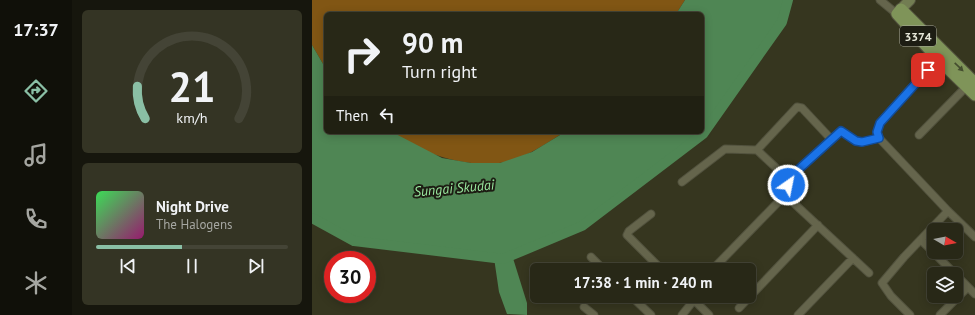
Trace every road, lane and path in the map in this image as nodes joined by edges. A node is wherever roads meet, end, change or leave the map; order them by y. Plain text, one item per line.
1 (880, 0) edge
2 (910, 0) edge
3 (899, 12) junction
4 (941, 56) junction
5 (971, 84) edge
6 (975, 94) edge
7 (919, 135) dead end
8 (879, 138) junction
9 (831, 139) junction
10 (757, 150) junction
11 (788, 179) junction
12 (682, 182) dead end
13 (785, 195) junction
14 (948, 211) junction
15 (652, 214) dead end
16 (818, 226) junction
17 (975, 237) edge
18 (921, 240) junction
19 (591, 257) dead end
20 (853, 258) junction
21 (597, 263) edge
22 (655, 263) edge
23 (719, 263) edge
24 (947, 267) edge
25 (869, 273) dead end
26 (963, 282) edge
27 (968, 287) junction
28 (975, 294) edge
29 (638, 303) edge
30 (689, 303) edge
31 (697, 303) edge
32 (584, 307) dead end
33 (739, 308) dead end
34 (594, 315) edge
35 (651, 315) edge
36 (682, 315) edge
37 (709, 315) edge
38 (798, 315) edge
39 (910, 315) edge
40 (940, 315) edge

1 - 3 street
2 - 3 street
3 - 4 main road, 3374
4 - 5 main road, 3374
4 - 8 street
5 - 6 main road, 3374
5 - 7 street
8 - 9 street
8 - 14 street
9 - 10 street
9 - 11 street
10 - 11 street
10 - 12 street
11 - 13 street
13 - 16 street
13 - 23 street
14 - 17 street
14 - 18 street
15 - 22 street
16 - 20 street
16 - 33 street
18 - 24 street
18 - 39 street
19 - 21 street
20 - 25 street
20 - 38 street
26 - 27 street
27 - 28 street
27 - 40 street
29 - 35 street
30 - 36 street
31 - 37 street
32 - 34 street

